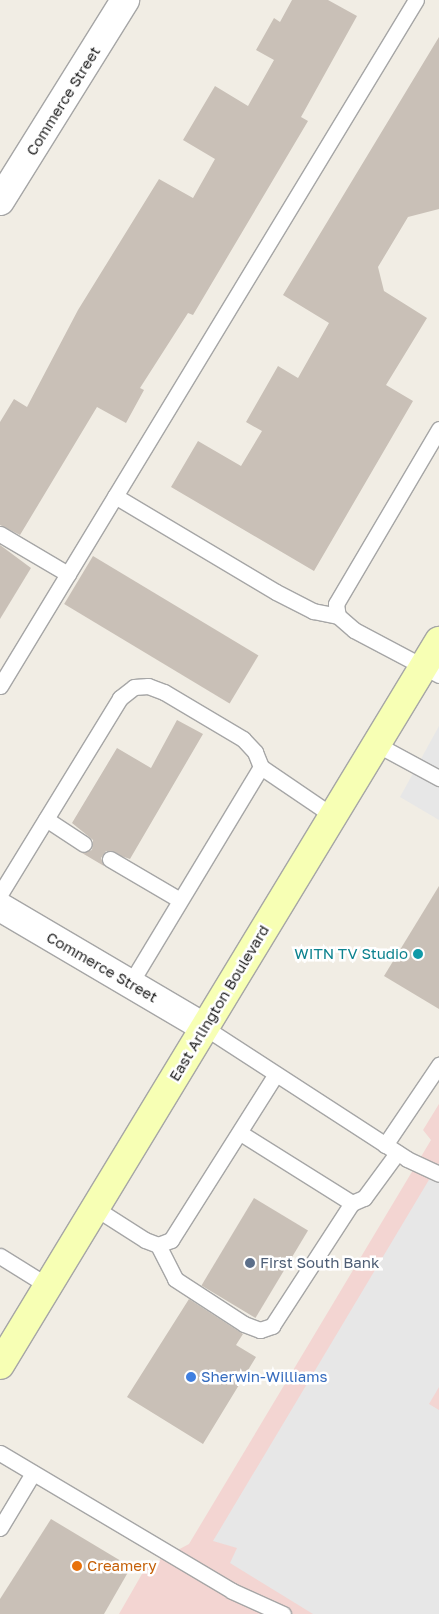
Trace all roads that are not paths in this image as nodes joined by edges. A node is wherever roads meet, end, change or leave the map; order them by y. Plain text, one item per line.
1 (125, 0) edge
2 (416, 0) edge
3 (0, 201) edge
4 (439, 429) edge
5 (115, 496) junction
6 (0, 534) edge
7 (68, 574) junction
8 (338, 616) junction
9 (439, 641) edge
10 (431, 671) edge
11 (0, 686) edge
12 (376, 744) junction
13 (261, 767) junction
14 (439, 778) edge
15 (333, 816) junction
16 (46, 819) junction
17 (84, 844) dead end
18 (110, 859) dead end
19 (0, 894) edge
20 (180, 900) junction
21 (0, 907) edge
22 (130, 984) junction
23 (204, 1027) junction
24 (439, 1065) edge
25 (276, 1074) junction
26 (242, 1134) junction
27 (391, 1149) junction
28 (439, 1174) edge
29 (352, 1203) junction
30 (94, 1208) junction
31 (158, 1244) junction
32 (0, 1256) edge
33 (48, 1286) junction
34 (0, 1365) edge
35 (0, 1453) edge
36 (33, 1473) junction
37 (0, 1528) edge
38 (283, 1614) edge

1 - 3 street, Commerce Street
2 - 5 lane
4 - 8 lane
5 - 7 lane
5 - 8 lane
6 - 7 lane
7 - 11 lane
8 - 10 lane
9 - 10 main road, East Arlington Boulevard
10 - 12 main road, East Arlington Boulevard
12 - 14 lane
12 - 15 main road, East Arlington Boulevard
13 - 15 lane
13 - 16 lane
13 - 20 lane
15 - 23 main road, East Arlington Boulevard
16 - 17 lane
16 - 19 lane
18 - 20 lane
20 - 22 lane
21 - 22 street, Commerce Street
22 - 23 street, Commerce Street
23 - 25 lane
23 - 30 main road, East Arlington Boulevard
24 - 27 lane
25 - 26 lane
25 - 27 lane
26 - 29 lane
26 - 31 lane
27 - 28 lane
27 - 29 lane
29 - 31 lane
30 - 31 lane
30 - 33 main road, East Arlington Boulevard
32 - 33 lane
33 - 34 main road, East Arlington Boulevard
35 - 36 lane
36 - 37 lane
36 - 38 lane

